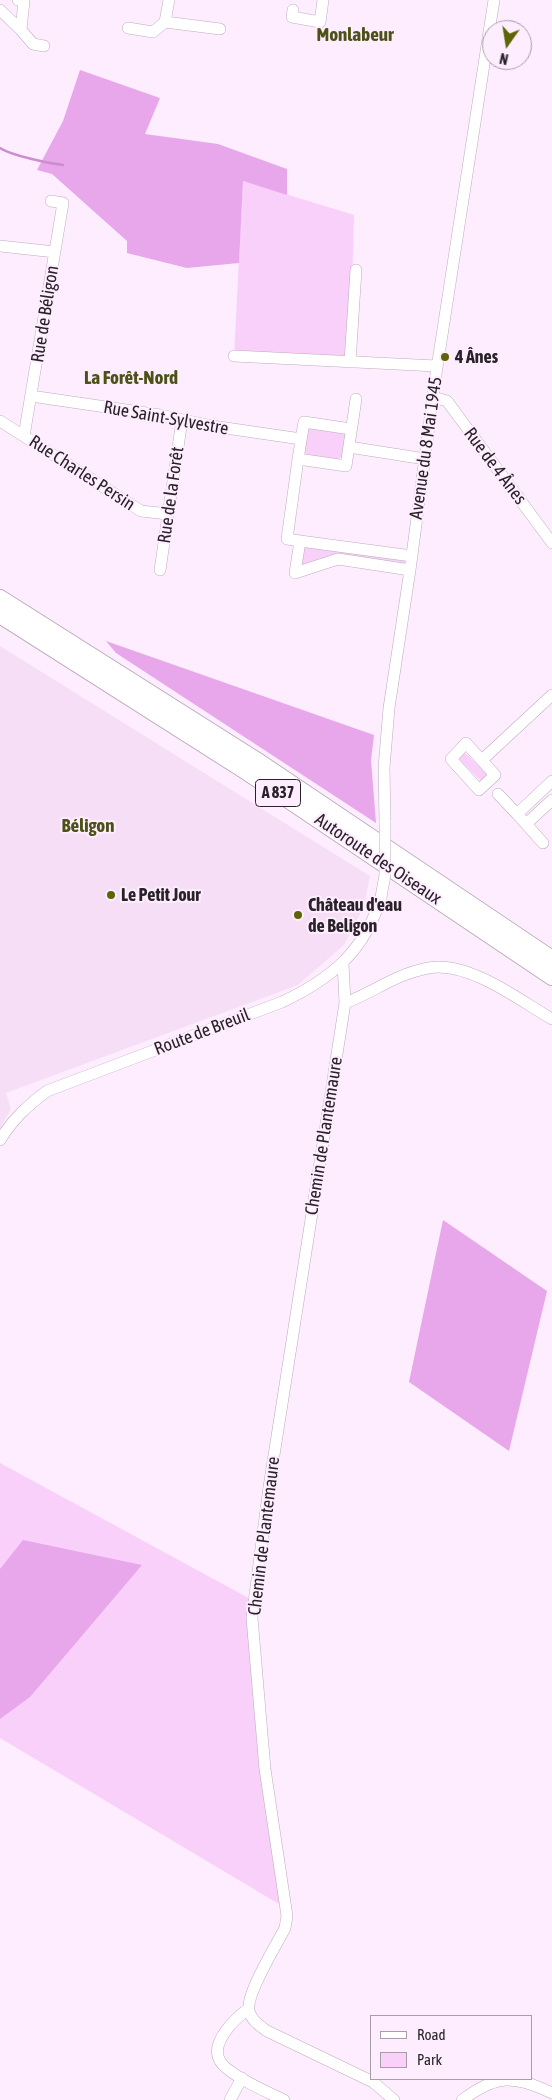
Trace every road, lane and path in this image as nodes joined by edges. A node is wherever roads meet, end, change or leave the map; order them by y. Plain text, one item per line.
1 (22, 0) edge
2 (169, 0) edge
3 (323, 0) edge
4 (494, 0) edge
5 (0, 10) edge
6 (293, 10) dead end
7 (165, 22) junction
8 (128, 28) dead end
9 (220, 29) dead end
10 (21, 30) junction
11 (44, 46) dead end
12 (51, 201) dead end
13 (0, 246) edge
14 (55, 252) junction
15 (356, 270) dead end
16 (234, 356) dead end
17 (350, 362) junction
18 (437, 366) junction
19 (31, 396) junction
20 (433, 397) junction
21 (356, 398) dead end
22 (182, 420) junction
23 (0, 421) edge
24 (351, 429) junction
25 (24, 436) junction
26 (301, 439) junction
27 (349, 447) junction
28 (298, 459) junction
29 (425, 459) junction
30 (168, 514) junction
31 (300, 541) junction
32 (552, 543) edge
33 (412, 556) junction
34 (160, 570) dead end
35 (410, 570) junction
36 (0, 598) edge
37 (0, 615) edge
38 (552, 695) edge
39 (482, 760) dead end
40 (552, 781) edge
41 (498, 794) dead end
42 (552, 800) edge
43 (517, 814) junction
44 (526, 824) junction
45 (543, 843) dead end
46 (381, 897) joint
47 (552, 959) edge
48 (343, 963) junction
49 (552, 977) edge
50 (345, 1003) junction
51 (552, 1020) edge
52 (0, 1140) edge
53 (248, 2009) junction
54 (242, 2078) junction
55 (552, 2093) edge
56 (230, 2100) edge
57 (284, 2100) edge
58 (394, 2100) edge
59 (462, 2100) edge

1 - 10 street
2 - 7 street
3 - 6 street
4 - 18 street, Avenue du 8 Mai 1945
5 - 10 street
7 - 8 street
7 - 9 street
10 - 11 street
12 - 14 street, Rue de Béligon
13 - 14 street
14 - 19 street, Rue de Béligon
15 - 17 street
16 - 17 street
17 - 18 street
18 - 20 street, Avenue du 8 Mai 1945
19 - 22 street, Rue Saint-Sylvestre
19 - 25 street, Rue de Béligon
20 - 29 street, Avenue du 8 Mai 1945
20 - 32 street, Rue de 4 Ânes
21 - 24 street
22 - 26 street, Rue Saint-Sylvestre
22 - 30 street, Rue de la Forêt
23 - 25 street, Rue Charles Persin
24 - 26 street
24 - 27 street
25 - 30 street, Rue Charles Persin
26 - 28 street
27 - 28 street
27 - 29 street
28 - 31 street
29 - 33 street, Avenue du 8 Mai 1945
30 - 34 street, Rue de la Forêt
31 - 33 street
31 - 35 street
33 - 35 street, Avenue du 8 Mai 1945
35 - 46 street, Avenue du 8 Mai 1945, bridge
36 - 47 highway, Autoroute des Oiseaux / A 837
37 - 49 highway, Autoroute des Oiseaux / A 837
38 - 39 street
40 - 43 street
41 - 43 street
42 - 44 street
43 - 44 street
44 - 45 street
46 - 48 street, Route de Breuil
48 - 50 street
48 - 52 street, Route de Breuil
50 - 51 street
50 - 53 street, Chemin de Plantemaure
53 - 54 street
53 - 58 street
54 - 56 street
54 - 57 street
55 - 59 street

